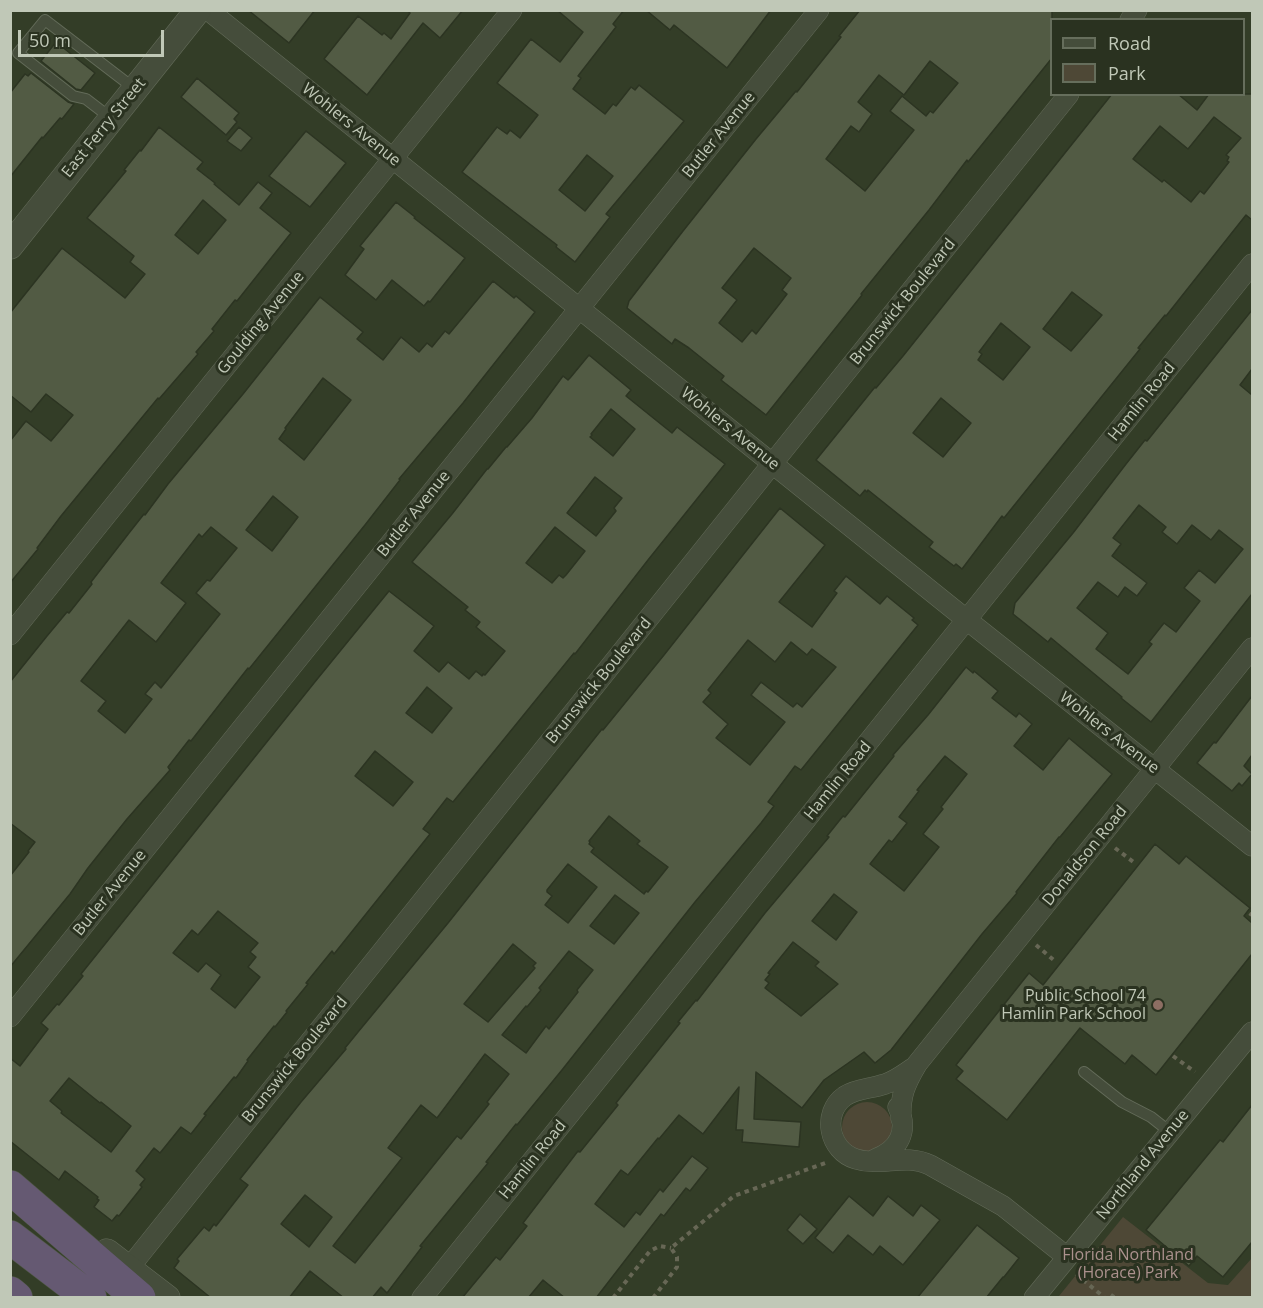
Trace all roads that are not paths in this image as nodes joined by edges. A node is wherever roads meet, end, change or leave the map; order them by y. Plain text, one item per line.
1 (198, 10) edge
2 (208, 10) edge
3 (512, 10) edge
4 (819, 10) edge
5 (135, 89) junction
6 (1068, 96) edge
7 (112, 119) junction
8 (393, 158) junction
9 (10, 246) edge
10 (1252, 264) edge
11 (580, 308) junction
12 (773, 463) junction
13 (967, 620) junction
14 (10, 635) edge
15 (1252, 648) edge
16 (1155, 769) junction
17 (1252, 846) edge
18 (10, 1017) edge
19 (1252, 1032) edge
20 (917, 1064) junction
21 (1084, 1072) dead end
22 (858, 1090) junction
23 (902, 1122) junction
24 (1170, 1132) junction
25 (863, 1161) junction
26 (930, 1165) junction
27 (10, 1184) edge
28 (10, 1237) edge
29 (1072, 1265) junction
30 (134, 1283) edge
31 (10, 1293) edge
32 (16, 1298) edge
33 (90, 1298) edge
34 (167, 1298) edge
35 (422, 1298) edge
36 (1034, 1298) edge

1 - 5 street, East Ferry Street
2 - 8 street, Wohlers Avenue
3 - 8 street, Goulding Avenue
4 - 11 street, Butler Avenue
5 - 7 street, East Ferry Street
5 - 7 lane
6 - 12 street, Brunswick Boulevard
7 - 9 street, East Ferry Street
8 - 11 street, Wohlers Avenue
8 - 14 street, Goulding Avenue
10 - 13 street, Hamlin Road
11 - 12 street, Wohlers Avenue
11 - 18 street, Butler Avenue
12 - 13 street, Wohlers Avenue
12 - 30 street, Brunswick Boulevard
13 - 16 street, Wohlers Avenue
13 - 35 street, Hamlin Road
15 - 16 street, Donaldson Road
16 - 17 street, Wohlers Avenue
16 - 20 street, Donaldson Road
19 - 24 street, Northland Avenue
20 - 22 street, Donaldson Road
20 - 23 street, Donaldson Road
21 - 24 lane
22 - 23 street
22 - 25 street, Donaldson Road
23 - 25 street
23 - 26 street, Donaldson Road
24 - 29 street, Northland Avenue
25 - 26 street, Donaldson Road
26 - 29 street, Donaldson Road
27 - 30 highway
28 - 33 highway
29 - 36 street, Northland Avenue
30 - 34 street
31 - 32 highway

